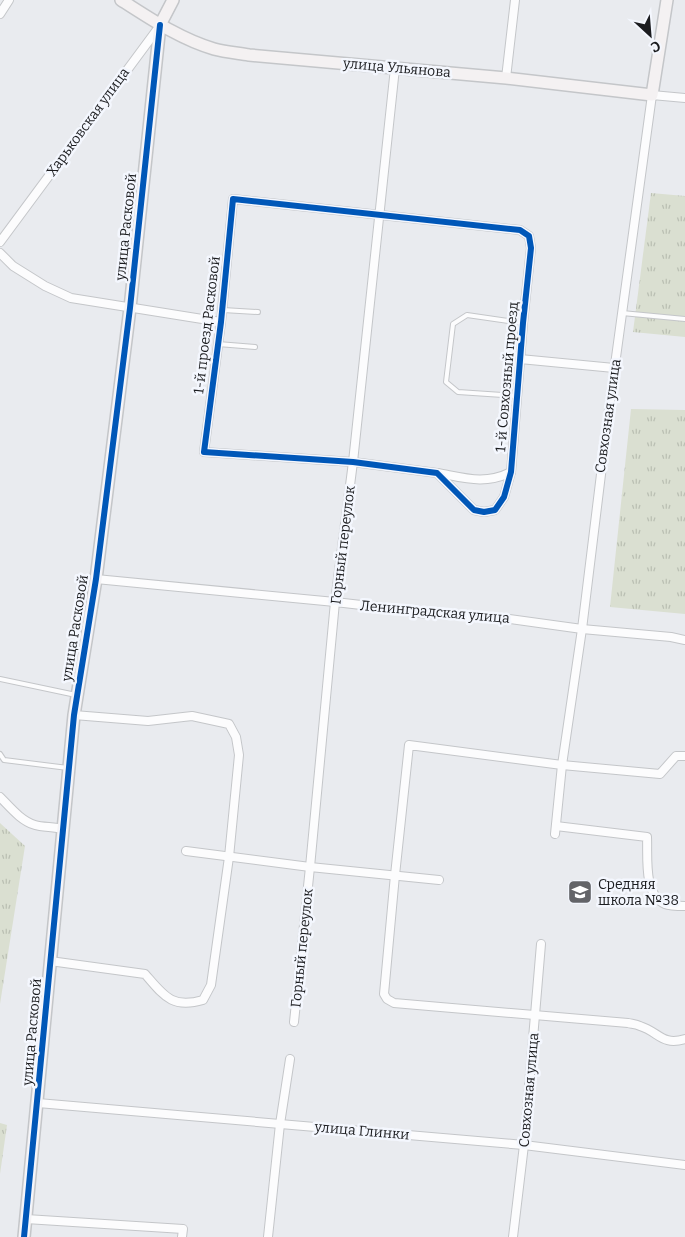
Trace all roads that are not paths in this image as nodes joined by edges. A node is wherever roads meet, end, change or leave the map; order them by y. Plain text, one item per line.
1 (9, 0) edge
2 (121, 0) edge
3 (174, 0) edge
4 (515, 0) edge
5 (667, 0) edge
6 (0, 14) edge
7 (160, 25) junction
8 (395, 68) junction
9 (506, 78) junction
10 (652, 95) junction
11 (685, 98) edge
12 (381, 214) junction
13 (0, 242) edge
14 (0, 253) edge
15 (130, 308) junction
16 (223, 310) junction
17 (258, 312) dead end
18 (622, 313) junction
19 (685, 319) edge
20 (222, 322) junction
21 (522, 323) junction
22 (218, 344) junction
23 (255, 347) dead end
24 (520, 359) junction
25 (614, 368) junction
26 (517, 396) junction
27 (353, 462) junction
28 (511, 472) junction
29 (437, 473) junction
30 (96, 578) junction
31 (335, 602) junction
32 (582, 629) junction
33 (685, 640) edge
34 (0, 678) edge
35 (76, 695) junction
36 (74, 714) junction
37 (0, 754) edge
38 (685, 756) edge
39 (562, 765) junction
40 (68, 768) junction
41 (0, 798) edge
42 (63, 829) junction
43 (186, 851) dead end
44 (229, 857) junction
45 (310, 867) junction
46 (394, 875) junction
47 (439, 880) dead end
48 (685, 906) edge
49 (541, 944) dead end
50 (50, 962) junction
51 (536, 1014) junction
52 (294, 1022) dead end
53 (685, 1039) edge
54 (290, 1059) dead end
55 (38, 1103) junction
56 (280, 1124) junction
57 (524, 1145) junction
58 (685, 1165) edge
59 (26, 1218) junction
60 (24, 1237) edge
61 (182, 1237) edge
62 (268, 1237) edge
63 (513, 1237) edge

1 - 6 street
2 - 7 street, улица Ульянова
3 - 7 street, Харьковская улица
4 - 9 street
5 - 10 street, Совхозная улица
7 - 8 street, улица Ульянова
7 - 13 street, Харьковская улица
7 - 15 street, улица Расковой
8 - 9 street, улица Ульянова
8 - 12 street, Горный переулок
9 - 10 street, улица Ульянова
10 - 11 street, улица Ульянова
10 - 18 street, Совхозная улица
12 - 16 street, 1-й проезд Расковой
12 - 21 street, 1-й Совхозный проезд
12 - 27 street, Горный переулок
14 - 15 street, 1-й проезд Расковой
15 - 20 street, 1-й проезд Расковой
15 - 30 street, улица Расковой
16 - 17 lane
16 - 20 street, 1-й проезд Расковой
18 - 19 lane
18 - 25 street, Совхозная улица
20 - 22 street, 1-й проезд Расковой
21 - 24 street, 1-й Совхозный проезд
21 - 26 lane
22 - 23 lane
22 - 27 street, 1-й проезд Расковой
24 - 25 street, 1-й Совхозный проезд
24 - 26 street, 1-й Совхозный проезд
25 - 32 street, Совхозная улица
26 - 28 street, 1-й Совхозный проезд
27 - 29 street
27 - 31 street, Горный переулок
28 - 29 street
28 - 29 street, 1-й Совхозный проезд
30 - 31 street, Ленинградская улица
30 - 35 street, улица Расковой
31 - 32 street, Ленинградская улица
31 - 45 street, Горный переулок
32 - 33 street, Ленинградская улица
32 - 39 street, Совхозная улица
34 - 35 lane
35 - 36 street, улица Расковой
36 - 40 street, улица Расковой
36 - 44 street
37 - 40 lane
38 - 39 street
39 - 46 street
39 - 48 street, Совхозная улица
40 - 42 street, улица Расковой
41 - 42 street
42 - 50 street, улица Расковой
43 - 44 street
44 - 45 street
44 - 50 street
45 - 46 street
45 - 52 street, Горный переулок
46 - 47 street
46 - 51 street
49 - 51 street, Совхозная улица
50 - 55 street, улица Расковой
51 - 53 street
51 - 57 street, Совхозная улица
54 - 56 street
55 - 56 street, улица Глинки
55 - 59 street, улица Расковой
56 - 57 street, улица Глинки
56 - 62 street
57 - 58 street, улица Глинки
57 - 63 street, Совхозная улица
59 - 60 street, улица Расковой
59 - 61 street

